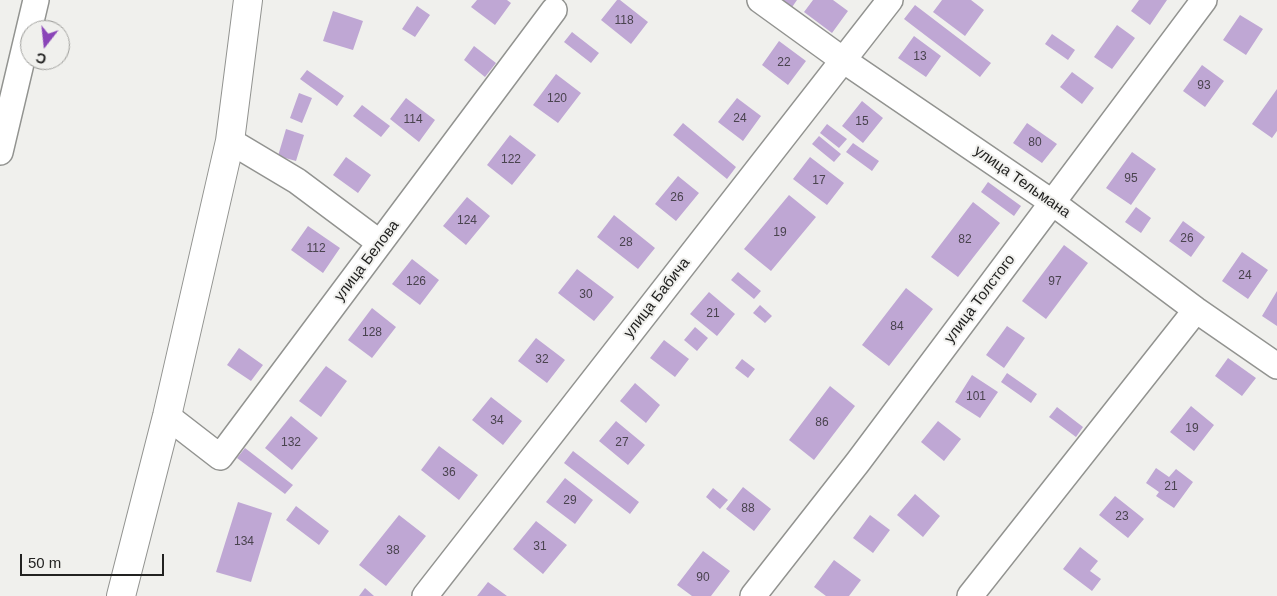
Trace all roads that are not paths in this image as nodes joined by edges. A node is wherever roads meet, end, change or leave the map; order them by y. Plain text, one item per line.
1 (36, 0) edge
2 (248, 0) edge
3 (760, 0) edge
4 (890, 0) edge
5 (1204, 0) edge
6 (554, 10) dead end
7 (843, 60) junction
8 (230, 141) junction
9 (0, 152) edge
10 (1053, 203) junction
11 (380, 243) junction
12 (1196, 310) junction
13 (1277, 366) edge
14 (167, 416) junction
15 (122, 596) edge
16 (425, 596) edge
17 (754, 596) edge
18 (970, 596) edge

1 - 9 street
2 - 8 main road
3 - 7 street
4 - 7 street, улица Бабича
5 - 10 street, улица Толстого
6 - 11 street, улица Белова
7 - 10 street, улица Тельмана
7 - 16 street, улица Бабича
8 - 11 street
8 - 14 main road
10 - 12 street, улица Тельмана
10 - 17 street, улица Толстого
11 - 14 street, улица Белова
12 - 13 street, улица Тельмана
12 - 18 street
14 - 15 main road

